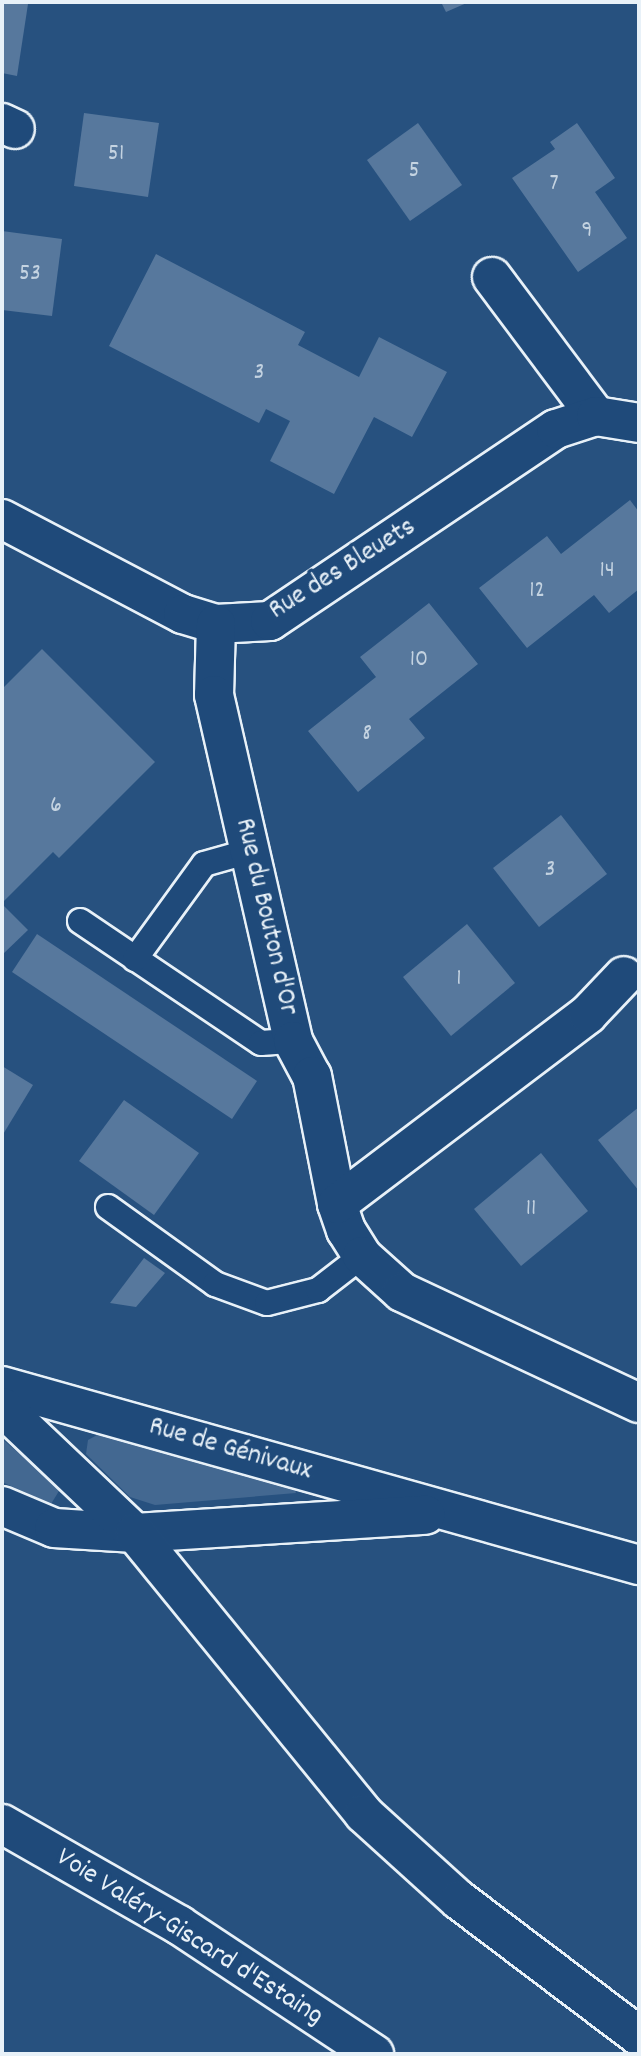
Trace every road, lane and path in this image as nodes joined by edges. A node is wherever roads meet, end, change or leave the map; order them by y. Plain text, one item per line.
1 (492, 277) dead end
2 (596, 416) junction
3 (639, 423) edge
4 (2, 519) edge
5 (216, 624) junction
6 (250, 851) junction
7 (80, 921) dead end
8 (135, 959) junction
9 (624, 976) dead end
10 (293, 1041) junction
11 (337, 1204) junction
12 (108, 1207) dead end
13 (362, 1256) junction
14 (2, 1386) edge
15 (639, 1403) edge
16 (2, 1407) edge
17 (2, 1506) edge
18 (458, 1514) junction
19 (135, 1533) junction
20 (639, 1565) edge
21 (2, 1825) edge
22 (639, 2036) edge
23 (371, 2051) edge

1 - 2 main road
2 - 3 main road, Rue des Bleuets
2 - 5 main road, Rue des Bleuets
4 - 5 main road, Rue des Bleuets
5 - 6 main road, Rue du Bouton d'Or
6 - 8 lane
6 - 10 main road, Rue du Bouton d'Or
7 - 8 lane
8 - 10 lane
9 - 11 main road
10 - 11 main road, Rue du Bouton d'Or
11 - 13 main road, Rue du Bouton d'Or
12 - 13 lane
13 - 15 main road, Rue du Bouton d'Or
14 - 18 main road, Rue de Génivaux
16 - 19 main road
17 - 19 main road, Rue de Génivaux
18 - 19 main road, Rue de Génivaux
18 - 20 main road, Rue de Génivaux
19 - 22 main road
21 - 23 main road, Voie Valéry-Giscard d'Estaing

